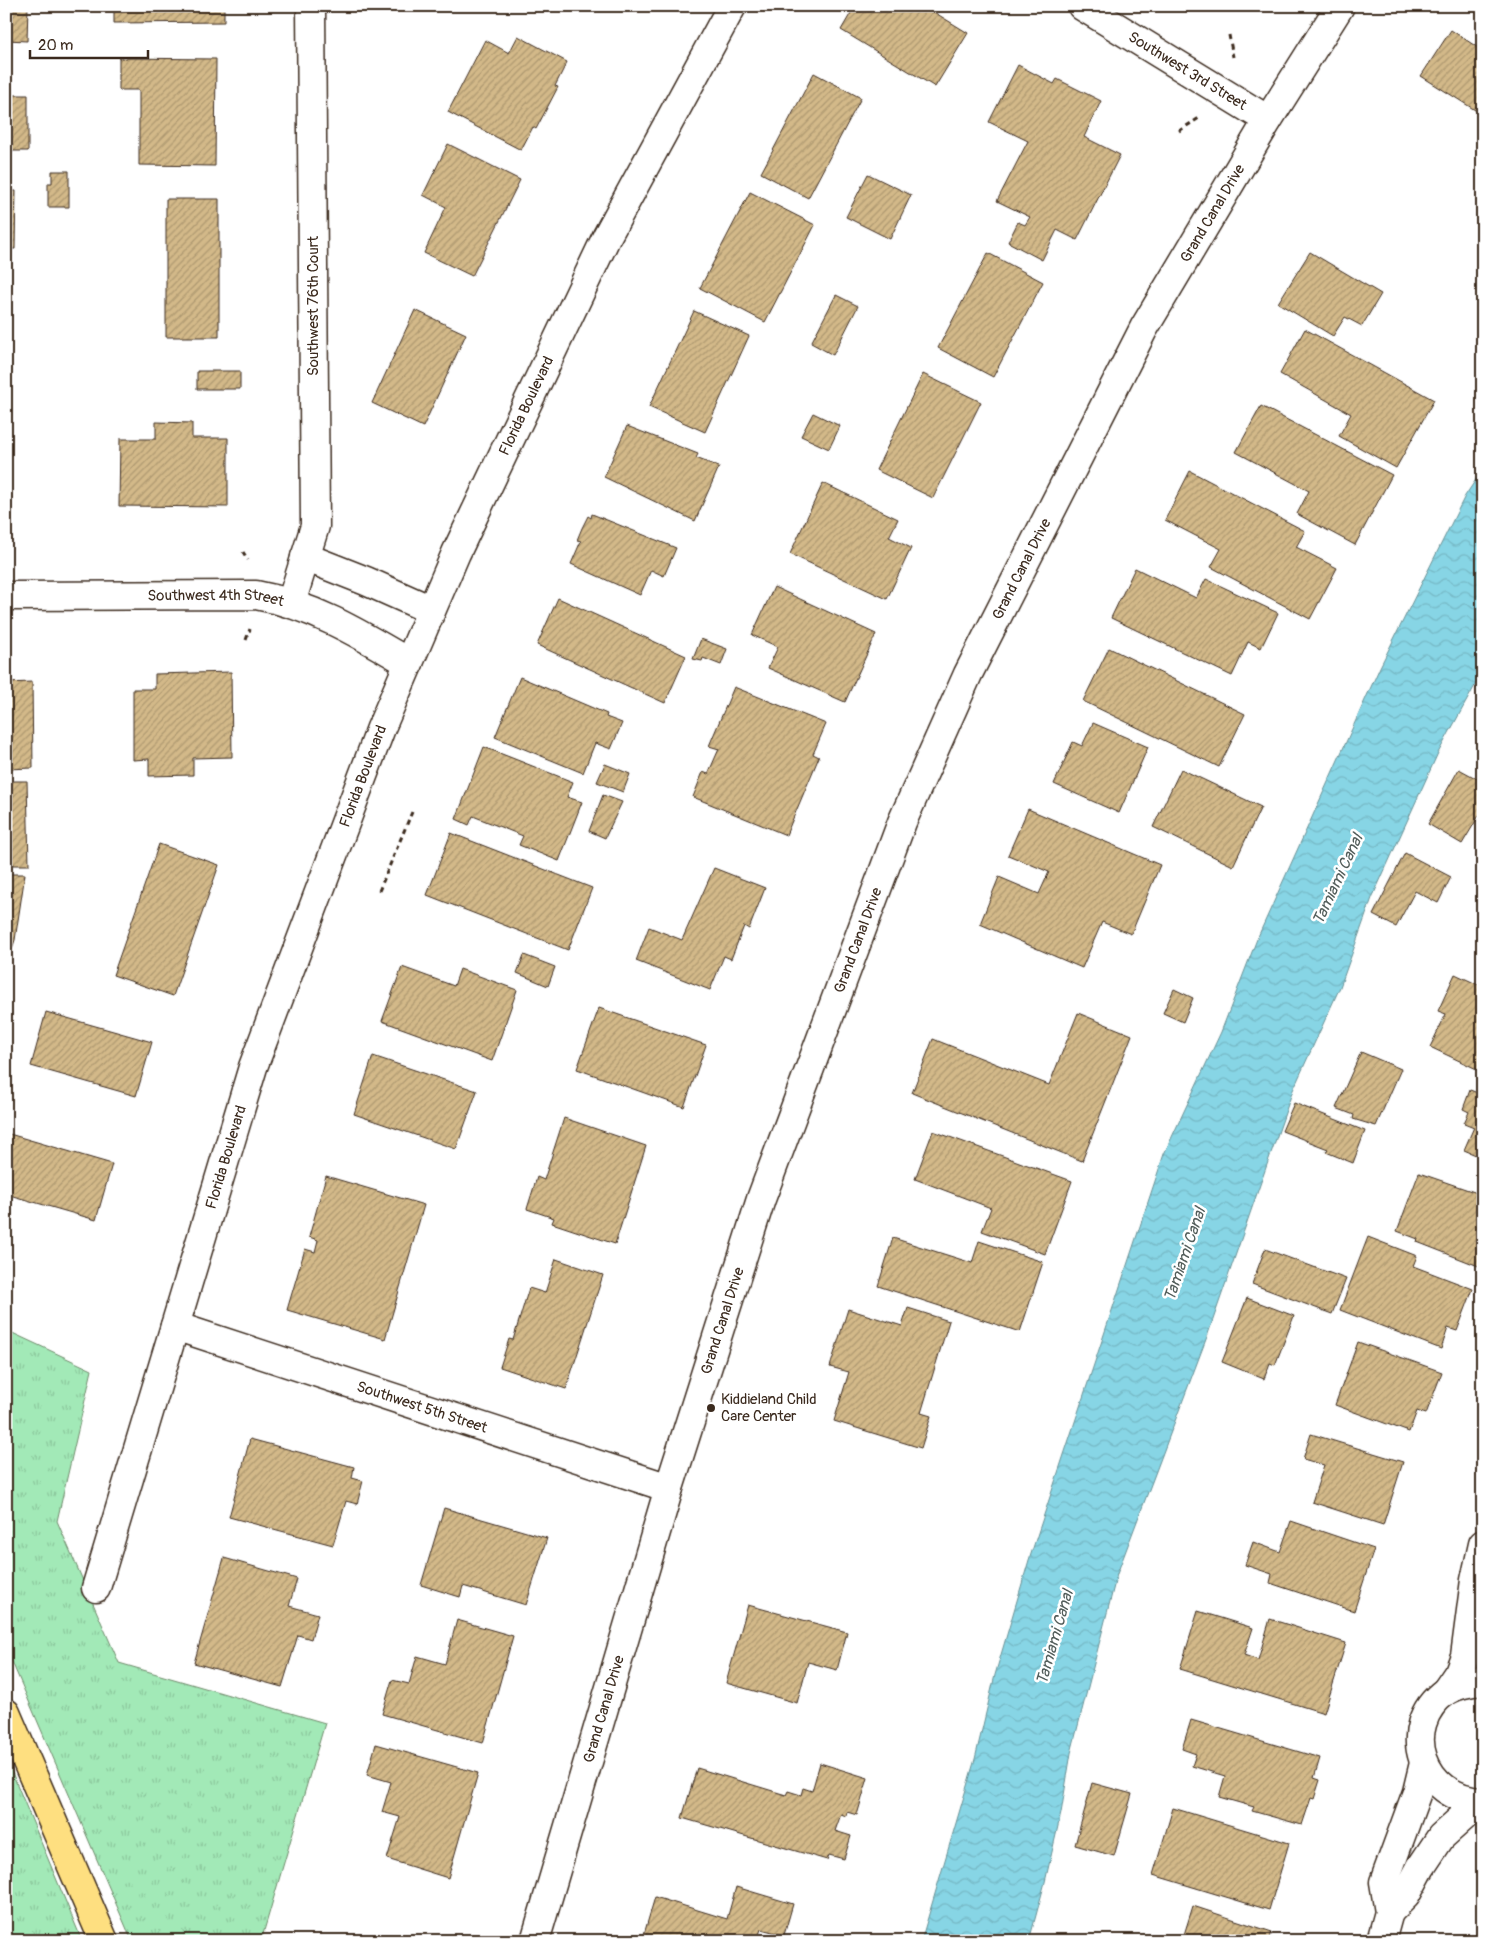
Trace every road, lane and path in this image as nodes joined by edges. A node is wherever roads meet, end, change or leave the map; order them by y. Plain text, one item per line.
1 (311, 6) edge
2 (732, 6) edge
3 (1082, 6) edge
4 (1340, 6) edge
5 (1229, 34) dead end
6 (1233, 57) dead end
7 (1200, 118) dead end
8 (1268, 120) junction
9 (1179, 131) dead end
10 (305, 557) junction
11 (6, 596) edge
12 (291, 603) junction
13 (432, 610) junction
14 (409, 663) junction
15 (412, 812) dead end
16 (379, 891) dead end
17 (175, 1326) junction
18 (668, 1488) junction
19 (1483, 1544) edge
20 (96, 1588) dead end
21 (1483, 1681) edge
22 (1446, 1691) junction
23 (6, 1713) edge
24 (1424, 1763) junction
25 (1482, 1801) edge
26 (1389, 1912) junction
27 (104, 1941) edge
28 (535, 1941) edge
29 (1381, 1941) edge

1 - 10 street, Southwest 76th Court
2 - 13 street, Florida Boulevard
3 - 8 street, Southwest 3rd Street
4 - 8 street, Grand Canal Drive
5 - 6 path
7 - 9 path
8 - 18 street, Grand Canal Drive
10 - 12 street, Southwest 76th Court
10 - 13 street
11 - 12 street, Southwest 4th Street
12 - 14 street, Southwest 4th Street
13 - 14 street, Florida Boulevard
14 - 17 street, Florida Boulevard
15 - 16 path
17 - 18 street, Southwest 5th Street
17 - 20 street, Florida Boulevard
18 - 28 street, Grand Canal Drive
19 - 22 street
21 - 22 street
22 - 24 street
23 - 27 highway
24 - 25 street
24 - 26 street
25 - 26 street
26 - 29 street

